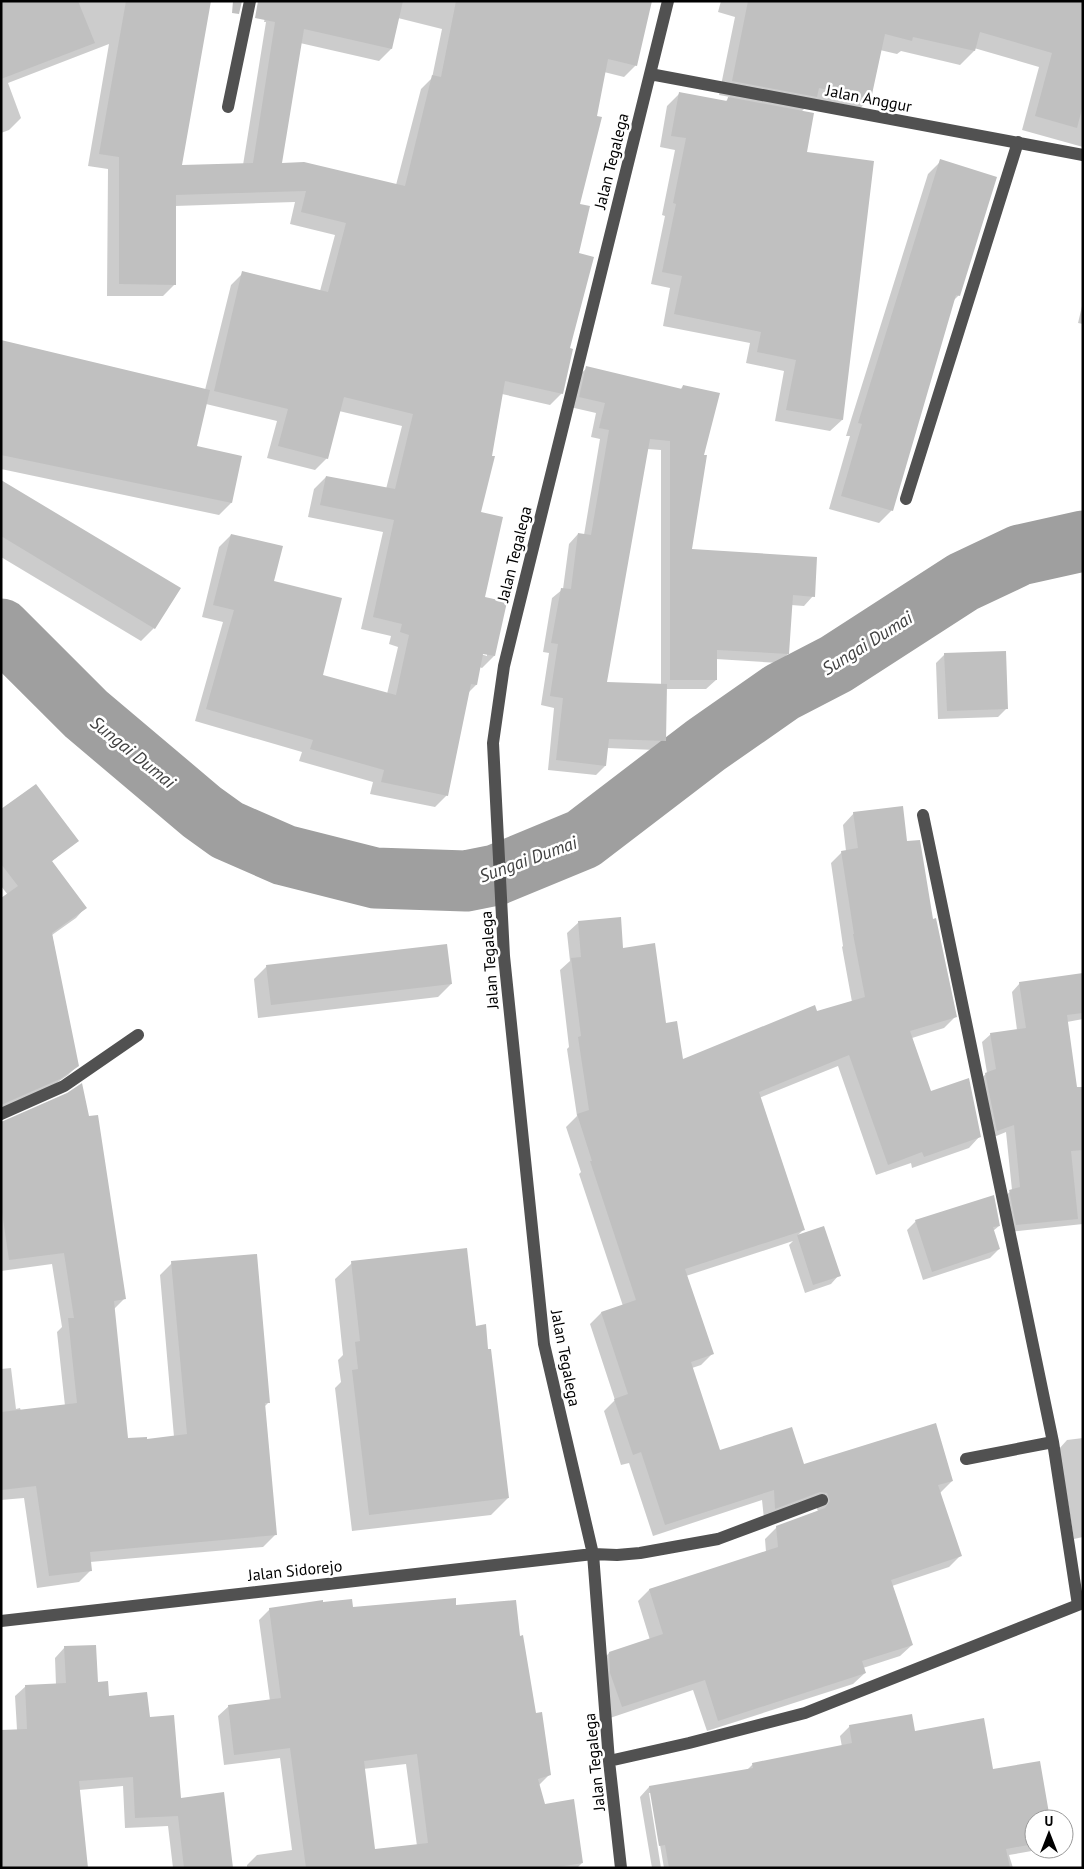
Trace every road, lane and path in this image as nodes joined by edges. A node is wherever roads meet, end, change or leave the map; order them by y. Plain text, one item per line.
1 (250, 1) edge
2 (668, 1) edge
3 (650, 74) junction
4 (228, 107) dead end
5 (1018, 142) junction
6 (1083, 155) edge
7 (906, 500) dead end
8 (923, 815) dead end
9 (138, 1035) dead end
10 (1, 1114) edge
11 (1052, 1442) junction
12 (966, 1459) dead end
13 (822, 1500) dead end
14 (593, 1554) junction
15 (1080, 1604) edge
16 (1, 1621) edge
17 (608, 1761) junction
18 (621, 1868) edge

1 - 4 street
2 - 3 street, Jalan Tegalega
3 - 5 street, Jalan Anggur
3 - 14 street, Jalan Tegalega
5 - 6 street, Jalan Anggur
5 - 7 street
8 - 11 street
9 - 10 street
11 - 12 street
11 - 15 street
13 - 14 street, Jalan Sidorejo
14 - 16 street, Jalan Sidorejo
14 - 17 street, Jalan Tegalega
15 - 17 street
17 - 18 street, Jalan Tegalega

